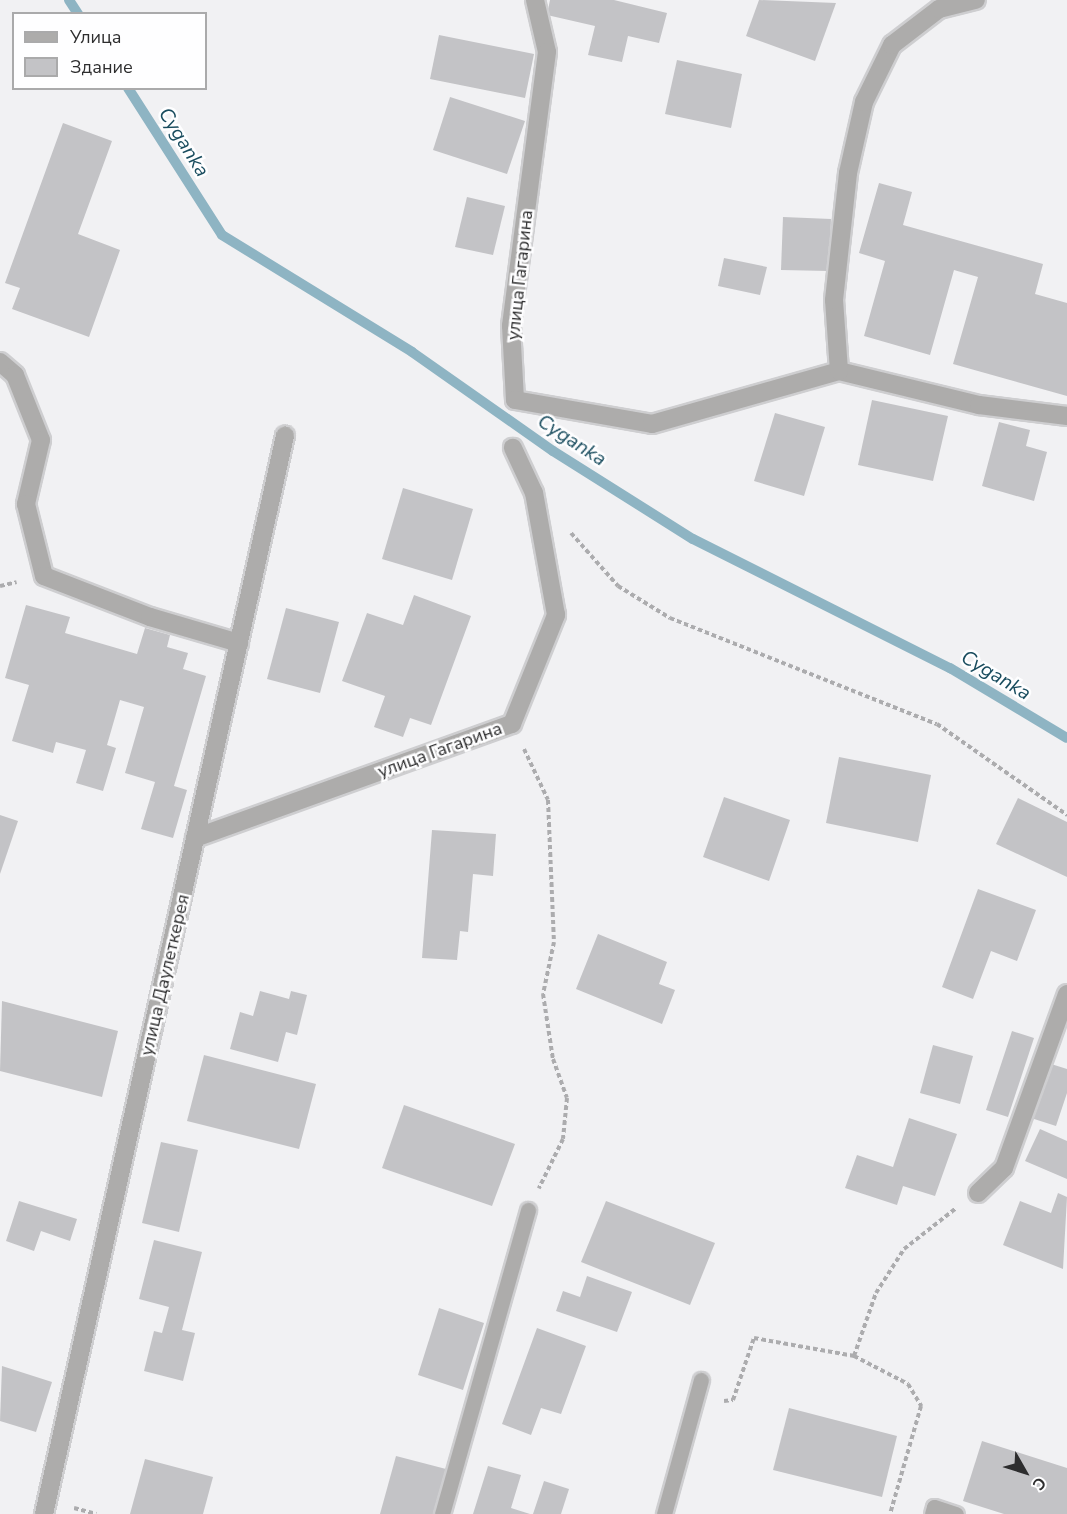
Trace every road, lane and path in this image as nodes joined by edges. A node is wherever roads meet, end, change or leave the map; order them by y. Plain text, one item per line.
1 (535, 0) edge
2 (976, 0) edge
3 (0, 362) edge
4 (839, 371) junction
5 (1067, 416) edge
6 (285, 436) dead end
7 (513, 448) dead end
8 (568, 529) dead end
9 (238, 643) junction
10 (512, 724) junction
11 (1067, 815) edge
12 (195, 838) junction
13 (1067, 994) edge
14 (978, 1193) joint
15 (528, 1210) joint
16 (854, 1356) junction
17 (701, 1380) dead end
18 (694, 1406) junction
19 (44, 1514) edge
20 (442, 1514) edge
21 (664, 1514) edge
22 (890, 1514) edge
23 (932, 1514) edge
24 (956, 1514) edge

1 - 4 street, улица Гагарина
2 - 4 street
3 - 9 street
4 - 5 street, улица Гагарина
6 - 9 street, улица Даулеткерея
7 - 10 street, улица Гагарина
8 - 11 path
9 - 12 street, улица Даулеткерея
10 - 12 street, улица Гагарина
10 - 15 path
12 - 19 street, улица Даулеткерея
13 - 14 street
14 - 16 path
15 - 20 lane
16 - 18 path
16 - 22 path
17 - 18 lane
18 - 21 lane
23 - 24 lane

